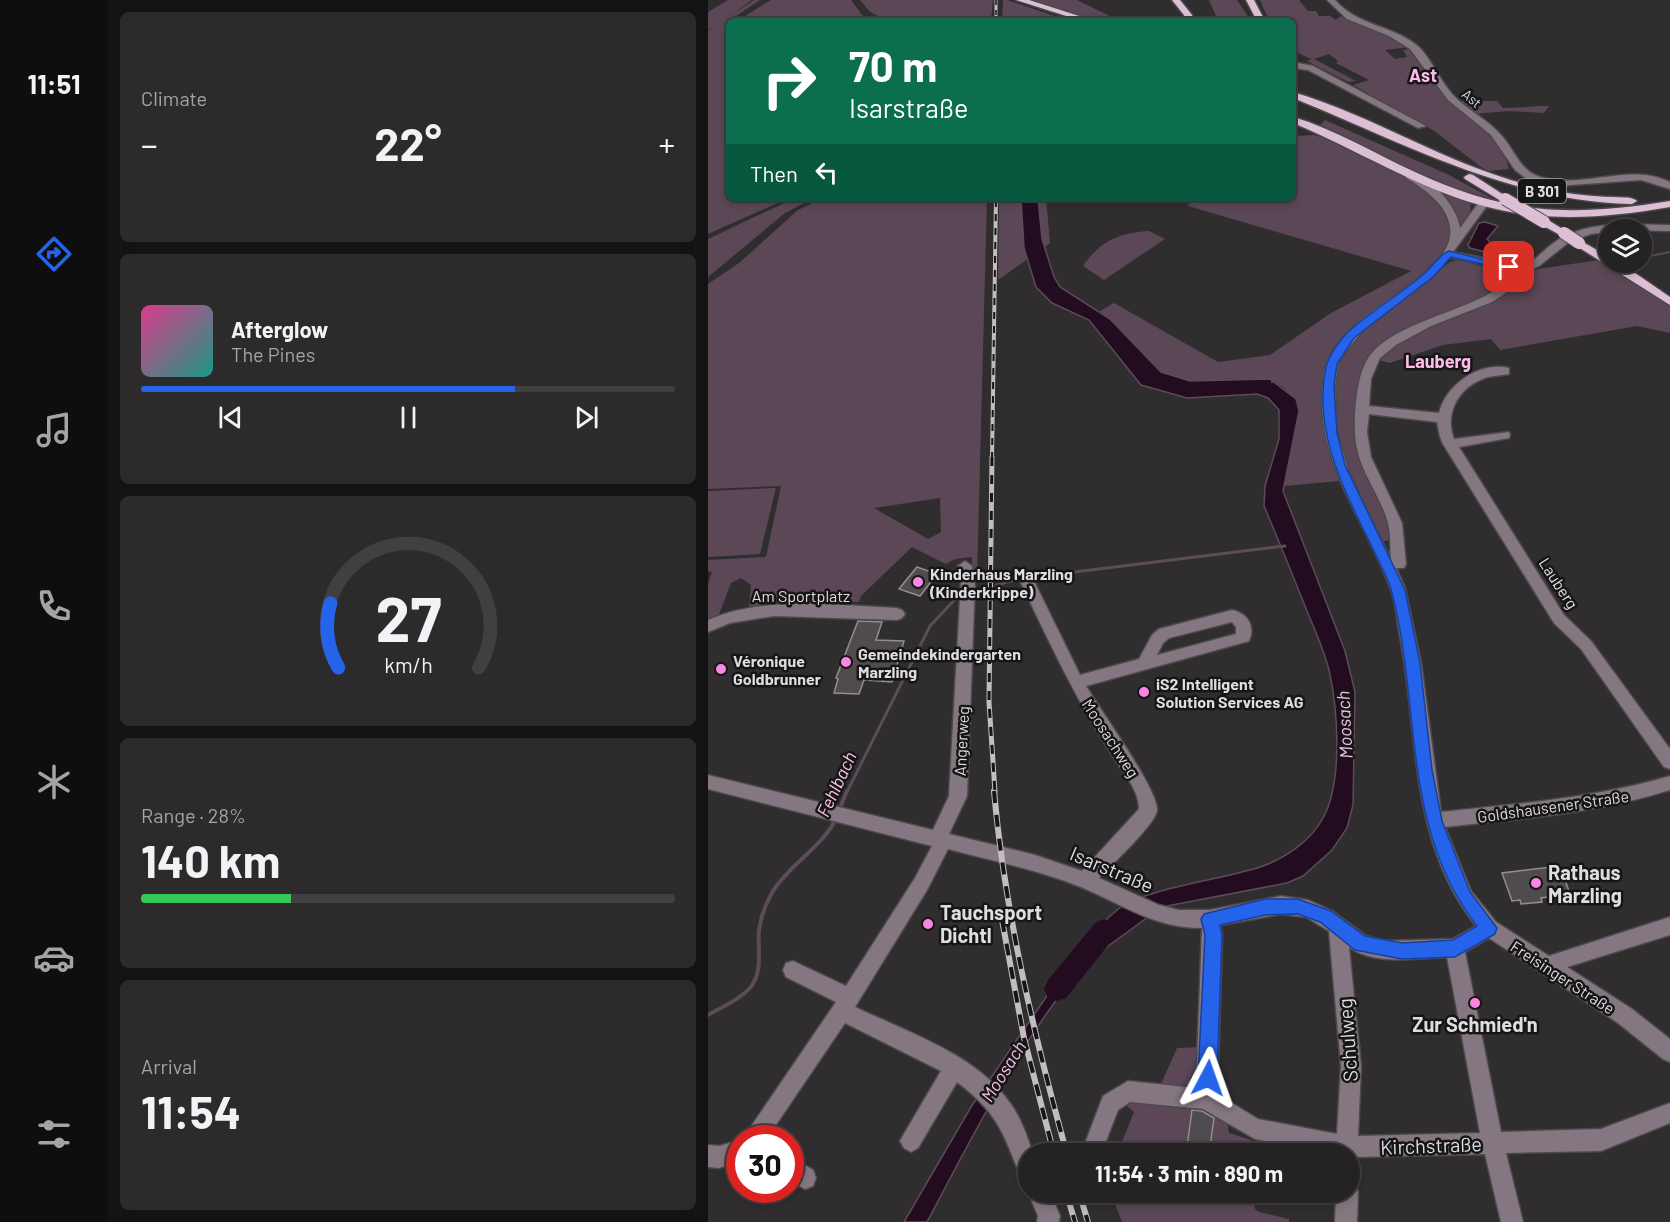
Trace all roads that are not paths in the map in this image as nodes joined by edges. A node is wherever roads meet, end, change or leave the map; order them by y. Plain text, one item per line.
1 (1020, 0) edge
2 (1176, 0) edge
3 (1250, 0) edge
4 (1330, 0) edge
5 (1039, 6) junction
6 (1072, 18) edge
7 (1080, 18) edge
8 (1188, 18) edge
9 (1259, 18) edge
10 (1296, 66) edge
11 (1298, 101) edge
12 (1296, 126) edge
13 (1421, 126) dead end
14 (1421, 150) junction
15 (1393, 165) junction
16 (1670, 186) edge
17 (1503, 197) junction
18 (1670, 199) edge
19 (1484, 203) junction
20 (1670, 204) edge
21 (1670, 228) edge
22 (1451, 251) junction
23 (1598, 255) edge
24 (1524, 269) junction
25 (1626, 273) edge
26 (1670, 302) edge
27 (1505, 371) dead end
28 (1363, 410) junction
29 (1443, 418) junction
30 (1504, 435) dead end
31 (1450, 444) junction
32 (1399, 564) dead end
33 (967, 581) dead end
34 (1028, 583) dead end
35 (897, 614) dead end
36 (708, 626) edge
37 (1145, 663) junction
38 (1076, 682) junction
39 (1670, 762) edge
40 (708, 782) edge
41 (1670, 783) edge
42 (1434, 821) junction
43 (940, 841) junction
44 (1085, 880) junction
45 (1210, 919) junction
46 (1338, 926) junction
47 (1670, 926) edge
48 (1489, 928) junction
49 (1455, 948) junction
50 (1548, 968) junction
51 (793, 970) dead end
52 (845, 1004) junction
53 (1670, 1052) edge
54 (954, 1068) junction
55 (1206, 1099) junction
56 (1670, 1113) edge
57 (764, 1125) edge
58 (911, 1141) dead end
59 (1018, 1143) edge
60 (1093, 1143) edge
61 (1316, 1143) edge
62 (1347, 1143) edge
63 (1493, 1143) junction
64 (1360, 1149) edge
65 (726, 1155) edge
66 (708, 1156) edge
67 (1044, 1203) edge
68 (1347, 1203) edge
69 (1048, 1222) edge
70 (1346, 1222) edge
71 (1512, 1222) edge

1 - 5 main road
2 - 8 main road
3 - 9 main road
4 - 16 street, Ast
5 - 6 main road
5 - 7 main road
10 - 13 street
11 - 14 main road, B 301
11 - 17 main road, B 301
12 - 15 main road, B 301
14 - 17 main road, B 301
14 - 18 main road, B 301
15 - 19 main road, B 301
15 - 22 street
17 - 23 main road, bridge
19 - 20 main road, B 301
19 - 22 street, Freisinger Straße
21 - 24 street
22 - 24 street
22 - 42 street, Freisinger Straße
24 - 28 street
25 - 26 main road
27 - 29 street
28 - 29 street
28 - 32 street
29 - 31 street, Lauberg
30 - 31 street
31 - 39 street, Lauberg
33 - 43 street, Angerweg
34 - 38 street, Moosachweg
35 - 36 street, Am Sportplatz
37 - 37 street
37 - 38 street
38 - 44 street, Moosachweg
40 - 43 street, Isarstraße
41 - 42 street, Goldshausener Straße
42 - 48 street, Freisinger Straße
43 - 44 street, Isarstraße
43 - 52 street, Angerweg
44 - 45 street, Isarstraße
45 - 46 street, Isarstraße
45 - 55 street
46 - 49 street, Isarstraße
46 - 62 street, Schulweg
47 - 50 street
48 - 49 street, Isarstraße
48 - 50 street, Freisinger Straße
49 - 63 street
50 - 53 street, Freisinger Straße
51 - 52 street
52 - 54 street
52 - 57 street, Angerweg
54 - 58 street
54 - 59 street
55 - 60 street, Kirchstraße
55 - 61 street, Kirchstraße
56 - 63 street, Kirchstraße
63 - 64 street, Kirchstraße
63 - 71 street
65 - 66 street
67 - 69 street
68 - 70 street

